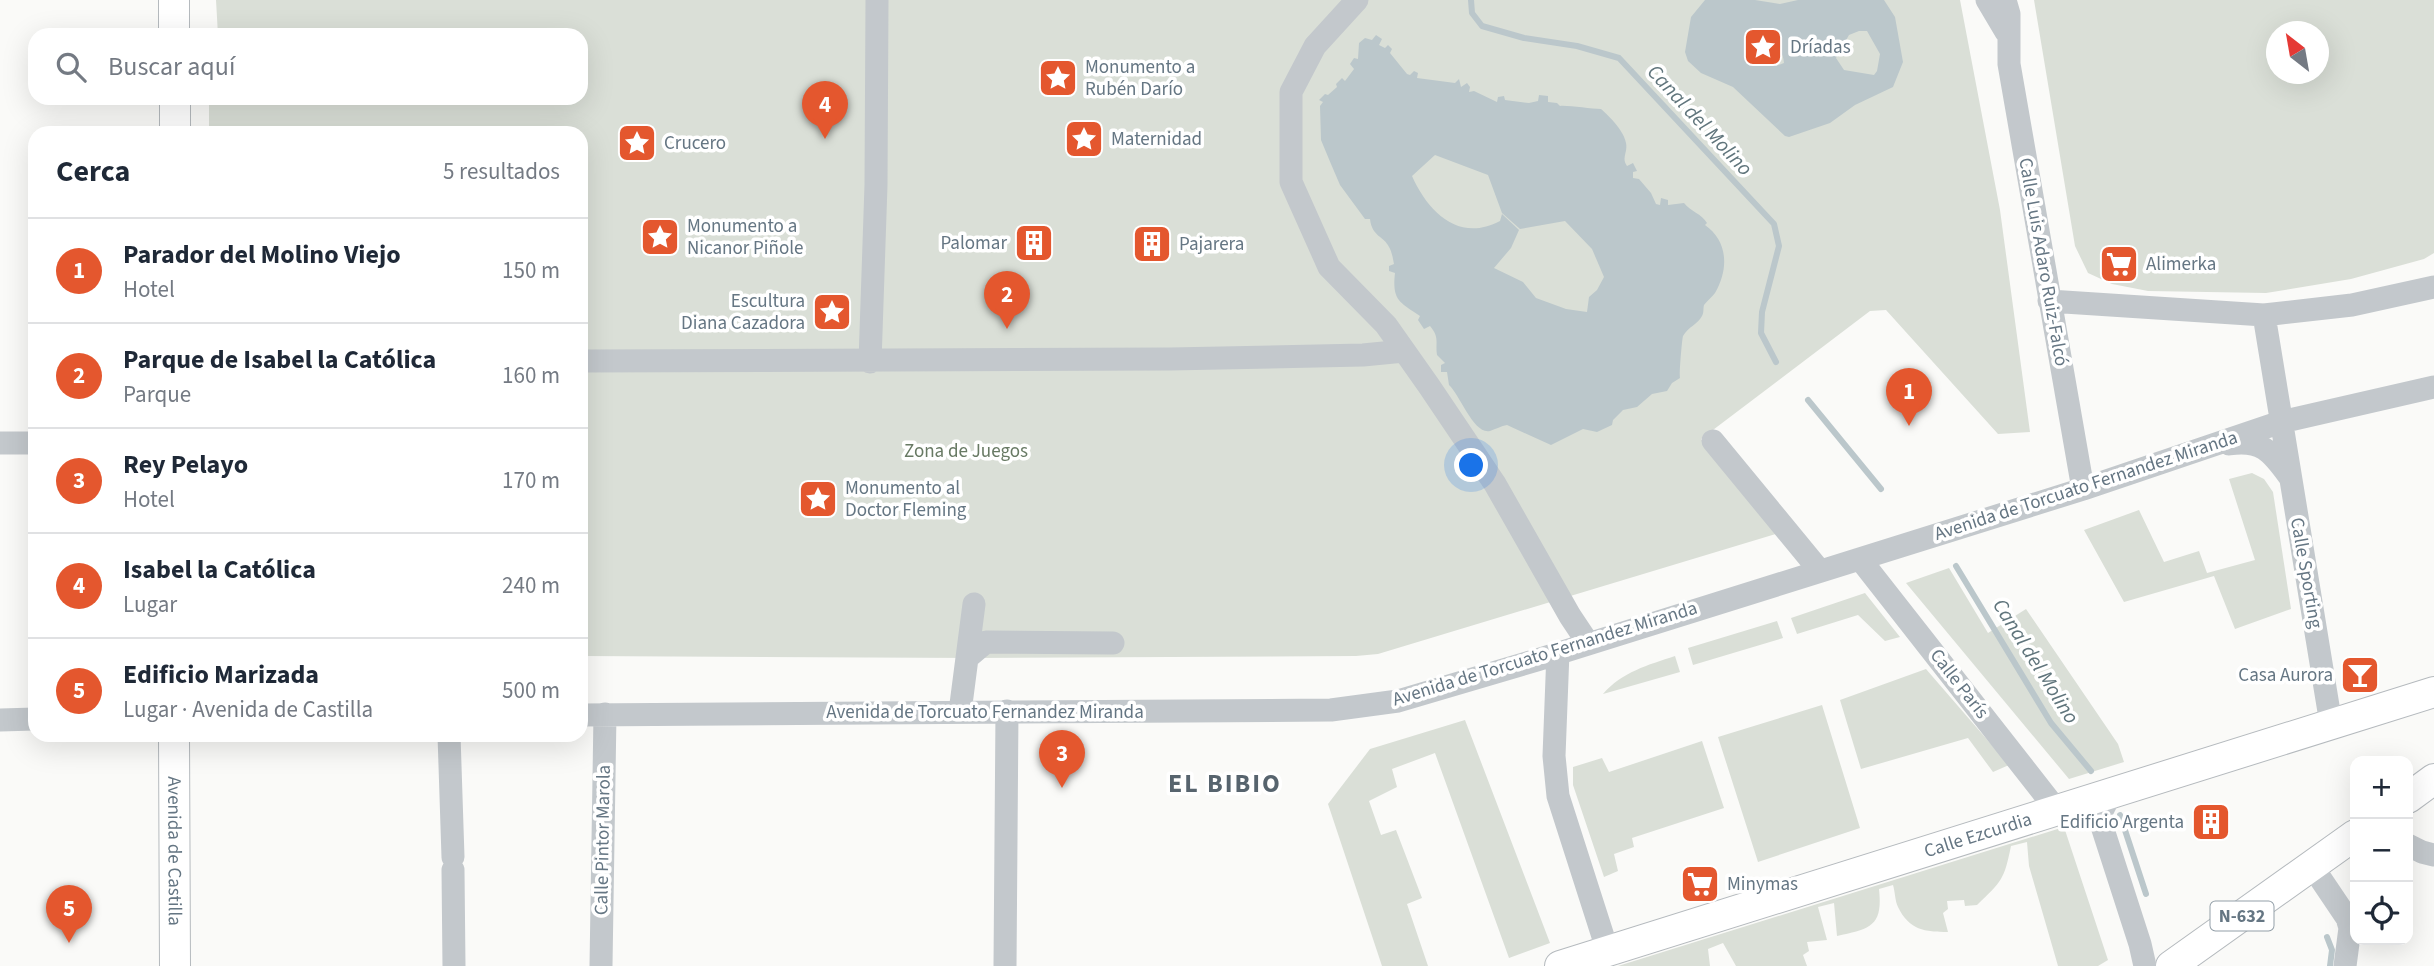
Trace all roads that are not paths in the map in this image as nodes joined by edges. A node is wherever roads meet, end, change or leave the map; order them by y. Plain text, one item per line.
1 (174, 0) edge
2 (877, 0) edge
3 (1357, 0) edge
4 (1987, 0) edge
5 (2005, 0) edge
6 (174, 28) edge
7 (2008, 34) junction
8 (175, 105) edge
9 (175, 126) edge
10 (2434, 288) edge
11 (2049, 301) junction
12 (2264, 315) junction
13 (1404, 351) junction
14 (588, 361) edge
15 (870, 362) junction
16 (2434, 387) edge
17 (2281, 422) junction
18 (1713, 441) dead end
19 (0, 443) edge
20 (28, 443) edge
21 (2201, 449) junction
22 (2289, 476) junction
23 (2083, 489) junction
24 (1860, 559) junction
25 (1819, 571) junction
26 (974, 604) dead end
27 (1113, 643) dead end
28 (1588, 643) junction
29 (1558, 652) junction
30 (967, 658) junction
31 (2434, 692) edge
32 (1007, 711) junction
33 (960, 712) junction
34 (606, 714) junction
35 (588, 715) edge
36 (28, 719) edge
37 (0, 720) edge
38 (2331, 724) junction
39 (174, 742) edge
40 (449, 742) edge
41 (2434, 779) edge
42 (2413, 794) edge
43 (2105, 805) junction
44 (2056, 809) junction
45 (2350, 839) edge
46 (2413, 848) edge
47 (2434, 855) edge
48 (2312, 866) junction
49 (1608, 952) junction
50 (175, 966) edge
51 (454, 966) edge
52 (601, 966) edge
53 (1005, 966) edge
54 (1560, 966) edge
55 (2145, 966) edge
56 (2171, 966) edge
57 (2345, 966) edge

1 - 6 main road
2 - 15 street
3 - 13 street
4 - 7 street, Calle Luis Adaro Ruiz-Falcó
5 - 7 street, Calle Luis Adaro Ruiz-Falcó
7 - 11 street, Calle Luis Adaro Ruiz-Falcó
8 - 9 main road
10 - 12 street
11 - 12 street
11 - 23 street, Calle Luis Adaro Ruiz-Falcó
12 - 17 street, Calle Sporting
13 - 15 street
13 - 28 street
14 - 15 street
16 - 17 street, Avenida de Torcuato Fernandez Miranda
17 - 21 street, Avenida de Torcuato Fernandez Miranda
17 - 22 street, Calle Sporting
18 - 25 street
19 - 20 street
21 - 22 street
21 - 23 street, Avenida de Torcuato Fernandez Miranda
22 - 38 street, Calle Sporting
23 - 24 street, Avenida de Torcuato Fernandez Miranda
24 - 25 street, Avenida de Torcuato Fernandez Miranda
24 - 44 street, Calle París
25 - 28 street, Avenida de Torcuato Fernandez Miranda
26 - 30 street
27 - 30 street
28 - 29 street, Avenida de Torcuato Fernandez Miranda
29 - 32 street, Avenida de Torcuato Fernandez Miranda
29 - 49 street
30 - 33 street
31 - 38 main road, Calle Ezcurdia
32 - 33 street, Avenida de Torcuato Fernandez Miranda
32 - 53 street
33 - 34 street, Avenida de Torcuato Fernandez Miranda
34 - 35 street, Avenida de Torcuato Fernandez Miranda
34 - 52 street, Calle Pintor Marola
36 - 37 street
38 - 43 main road, Calle Ezcurdia
39 - 50 main road, Avenida de Castilla
40 - 51 street
41 - 42 main road
43 - 44 main road, Calle Ezcurdia
43 - 55 street
44 - 49 main road, Calle Ezcurdia
45 - 48 main road, N-632
46 - 47 street
48 - 56 main road, N-632
48 - 57 street
49 - 54 main road, Calle Ezcurdia

